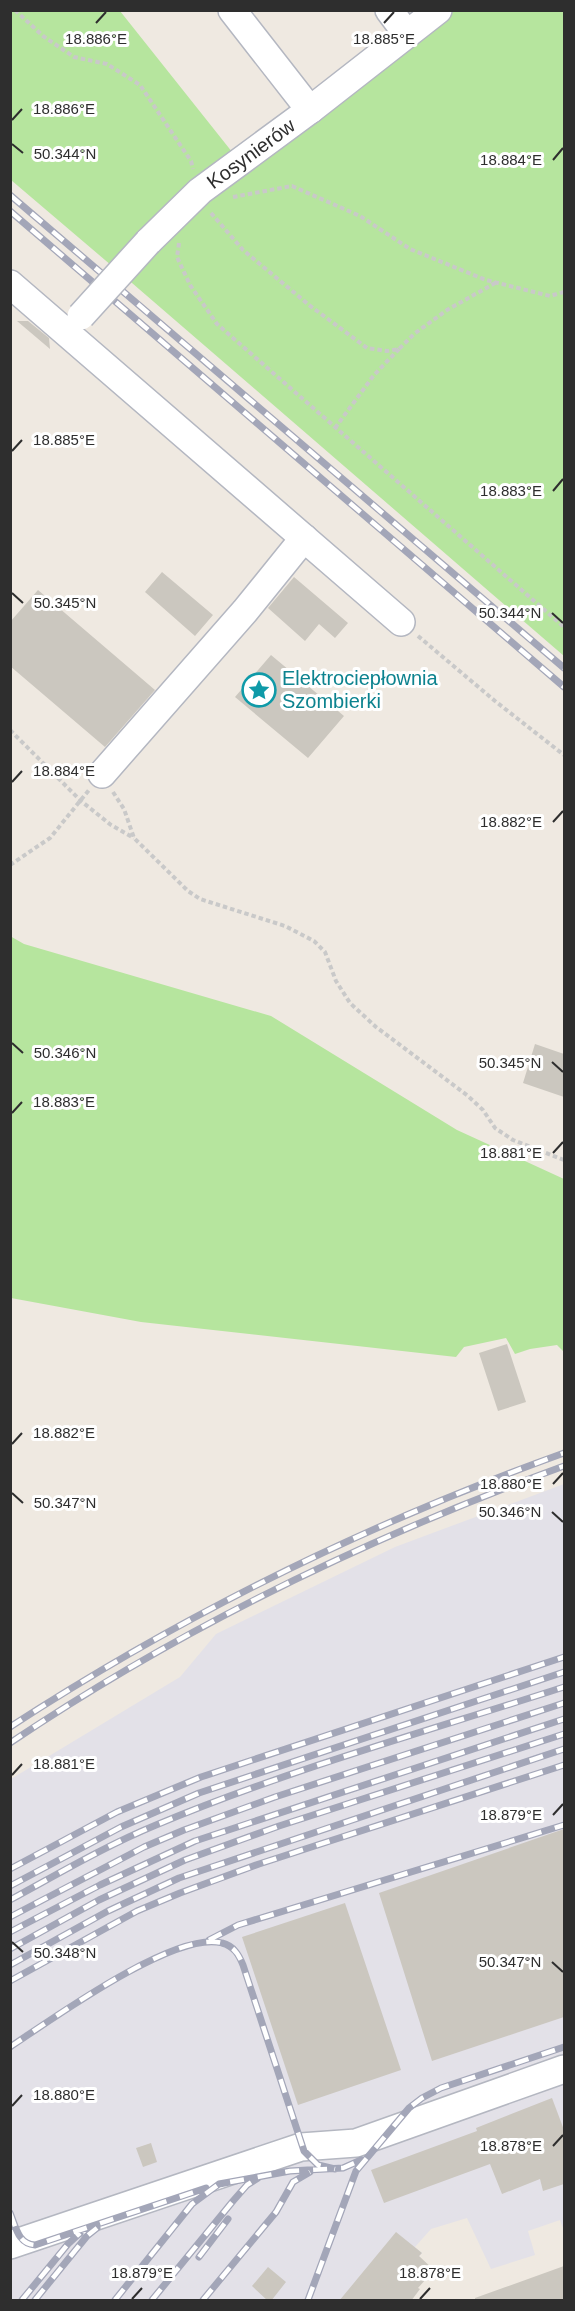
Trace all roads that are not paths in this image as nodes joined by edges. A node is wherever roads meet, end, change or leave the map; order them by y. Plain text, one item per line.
1 (232, 10) edge
2 (389, 10) edge
3 (438, 10) edge
4 (407, 34) junction
5 (310, 110) junction
6 (10, 284) edge
7 (74, 324) junction
8 (304, 538) junction
9 (401, 622) road end
10 (102, 774) road end
11 (564, 2069) edge
12 (10, 2245) edge

1 - 5 street
2 - 4 street
3 - 4 street, Kosynierów
4 - 5 street, Kosynierów
5 - 7 street, Kosynierów, bridge
6 - 7 street
7 - 8 street
8 - 9 street
8 - 10 street
11 - 12 street

